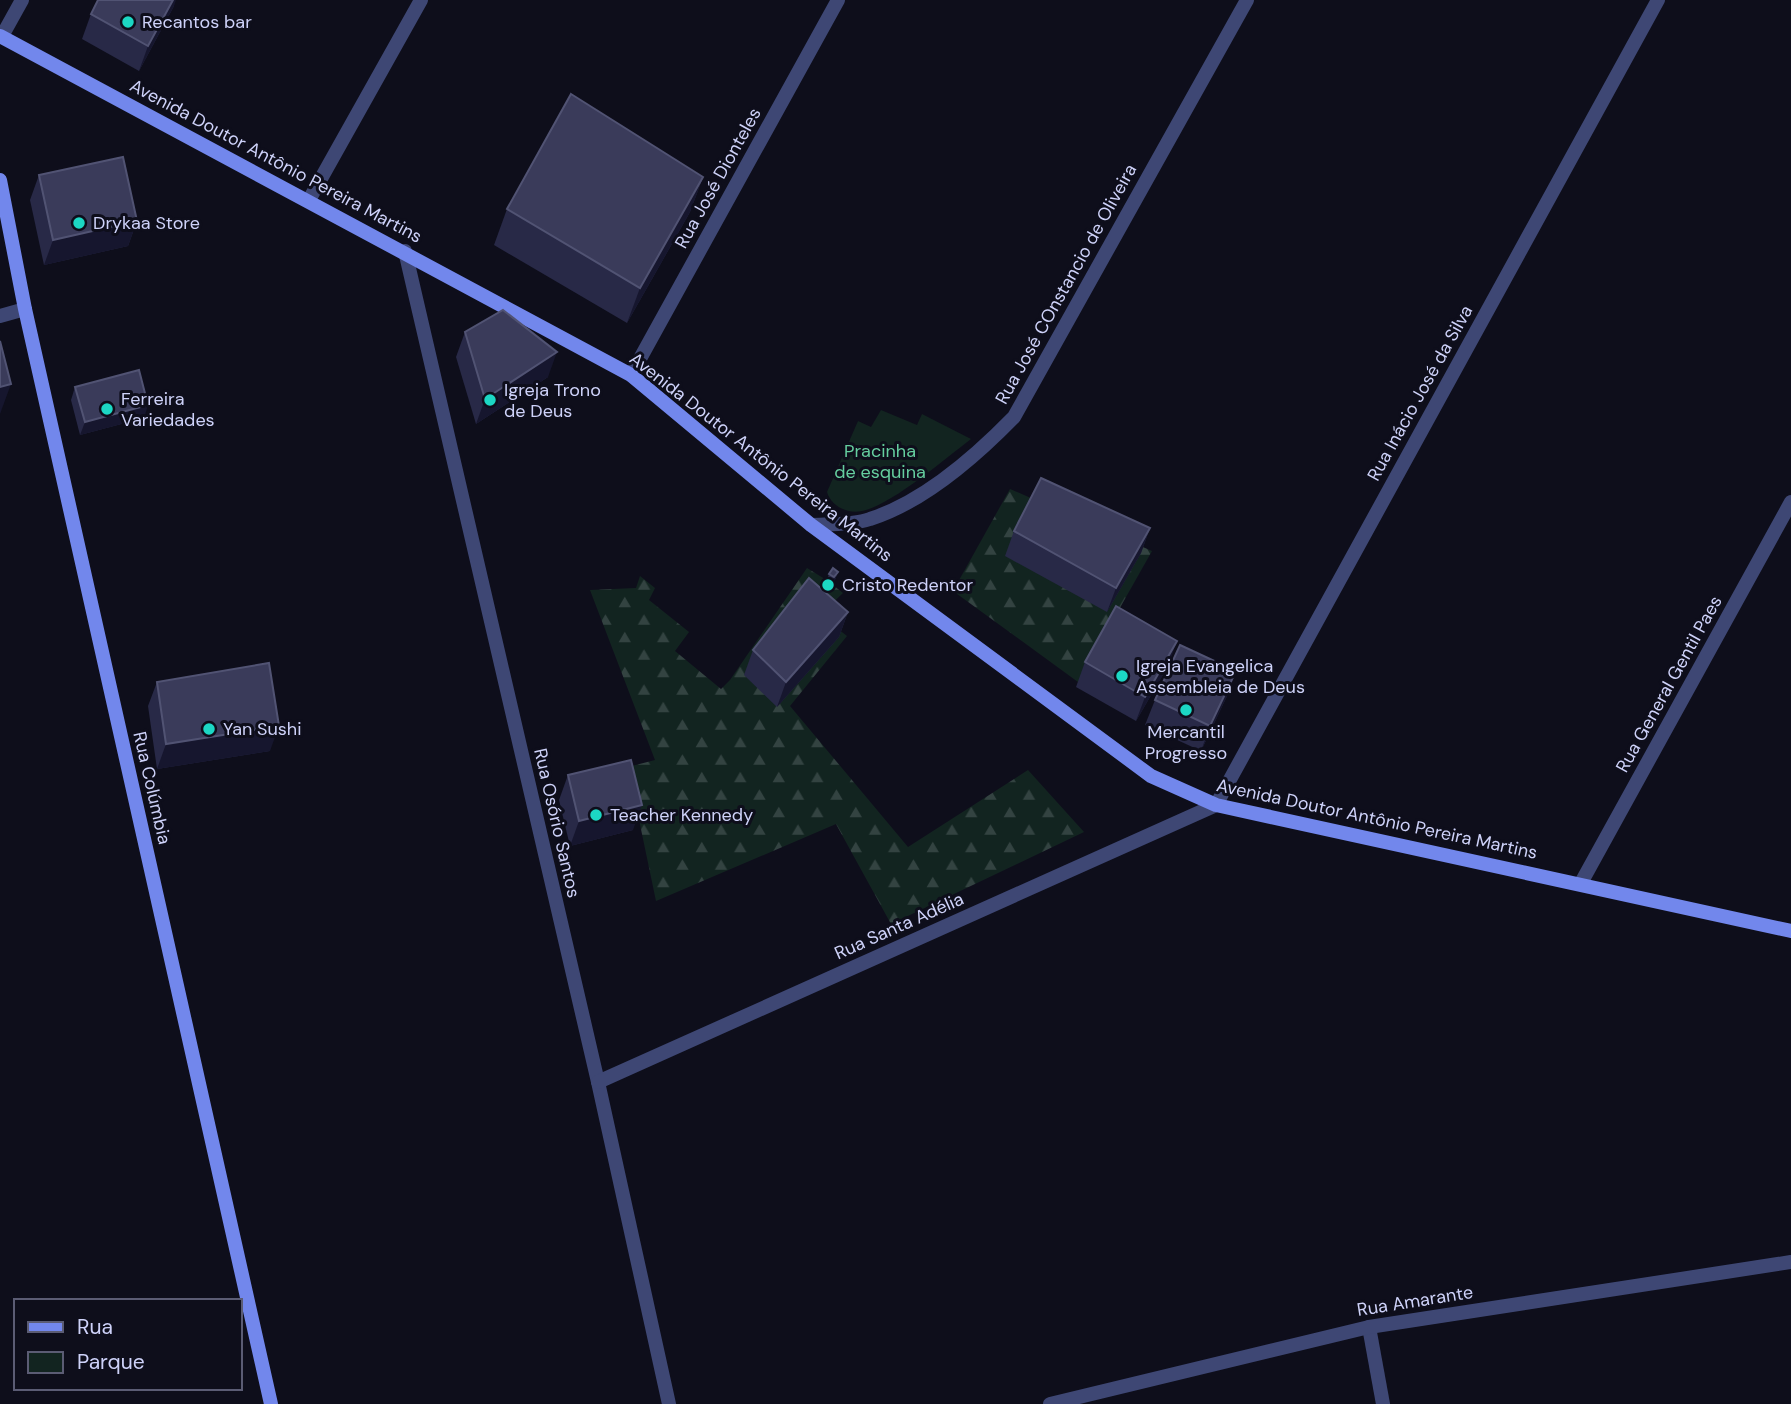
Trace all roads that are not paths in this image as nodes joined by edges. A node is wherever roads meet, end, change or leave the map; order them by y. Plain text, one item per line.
1 (22, 0) edge
2 (421, 0) edge
3 (838, 0) edge
4 (1247, 0) edge
5 (1658, 0) edge
6 (1, 36) edge
7 (0, 180) edge
8 (309, 200) junction
9 (405, 251) junction
10 (25, 309) junction
11 (0, 316) edge
12 (632, 374) junction
13 (1791, 502) edge
14 (811, 525) junction
15 (1216, 805) junction
16 (1581, 883) junction
17 (1791, 930) edge
18 (598, 1083) junction
19 (1791, 1262) edge
20 (1369, 1327) junction
21 (271, 1404) edge
22 (669, 1404) edge
23 (1050, 1404) edge
24 (1383, 1404) edge

1 - 6 street
2 - 8 street
3 - 12 street, Rua José Dionteles
4 - 14 street, Rua José COnstancio de Oliveira
5 - 15 street, Rua Inácio José da Silva
6 - 8 street, Avenida Doutor Antônio Pereira Martins
7 - 10 street, Rua Colúmbia
8 - 9 street, Avenida Doutor Antônio Pereira Martins
9 - 12 street, Avenida Doutor Antônio Pereira Martins
9 - 18 street, Rua Osório Santos
10 - 11 street
10 - 21 street, Rua Colúmbia
12 - 14 street, Avenida Doutor Antônio Pereira Martins
13 - 16 street, Rua General Gentil Paes
14 - 15 street, Avenida Doutor Antônio Pereira Martins
15 - 16 street, Avenida Doutor Antônio Pereira Martins
15 - 18 street, Rua Santa Adélia
16 - 17 street, Avenida Doutor Antônio Pereira Martins
18 - 22 street, Rua Osório Santos
19 - 20 street, Rua Amarante
20 - 23 street, Rua Amarante
20 - 24 street

